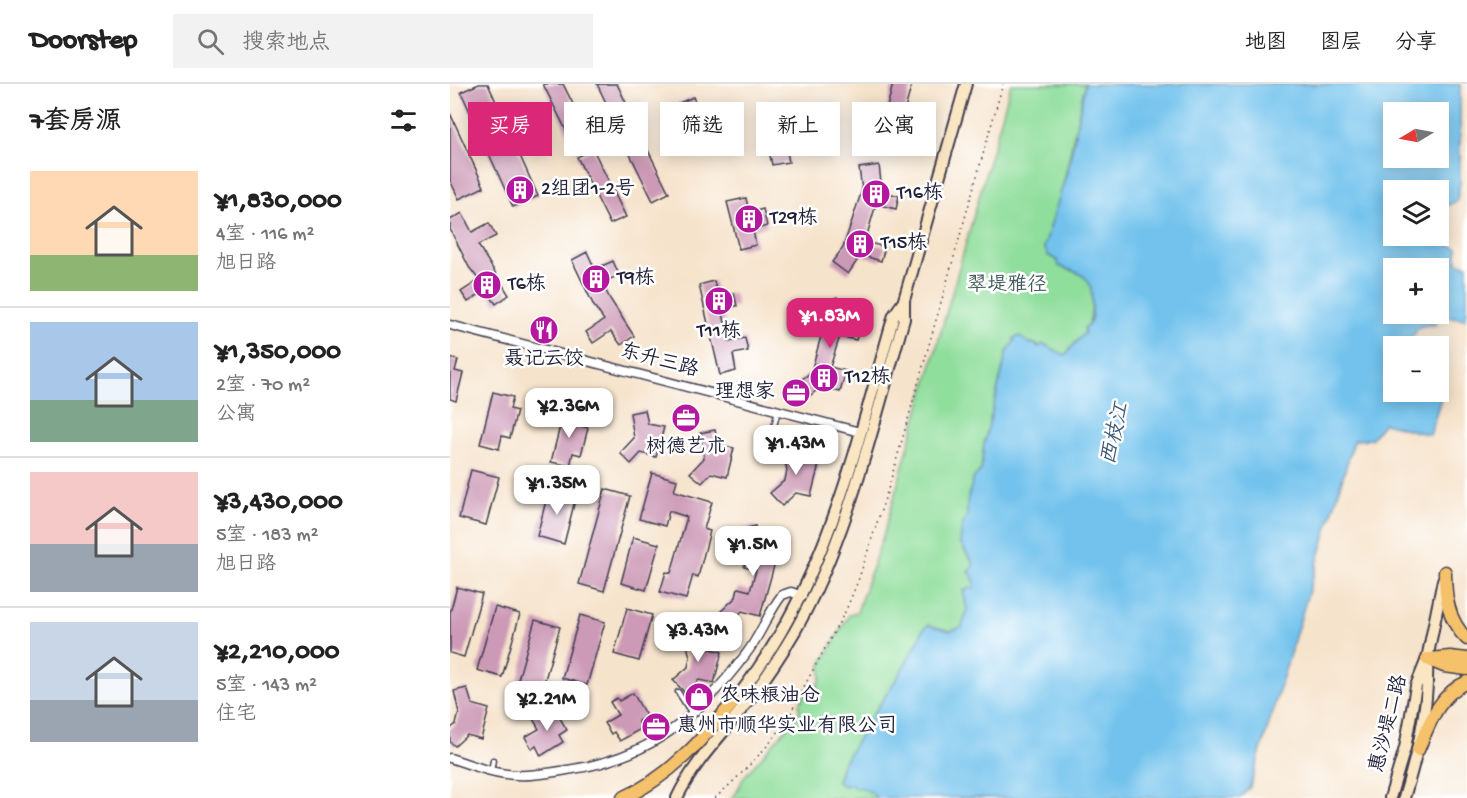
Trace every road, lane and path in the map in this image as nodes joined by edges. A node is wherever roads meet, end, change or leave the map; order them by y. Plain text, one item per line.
1 (966, 84) edge
2 (1003, 84) edge
3 (904, 300) junction
4 (450, 325) edge
5 (778, 410) junction
6 (860, 432) junction
7 (772, 435) dead end
8 (1444, 572) joint
9 (802, 596) junction
10 (1467, 639) edge
11 (1467, 659) edge
12 (1427, 660) junction
13 (1467, 669) edge
14 (1467, 682) edge
15 (678, 692) dead end
16 (738, 706) junction
17 (692, 714) junction
18 (1418, 750) junction
19 (450, 758) edge
20 (493, 760) dead end
21 (491, 771) junction
22 (623, 798) edge
23 (677, 798) edge
24 (715, 798) edge
25 (1390, 798) edge
26 (1404, 798) edge

1 - 3 main road
2 - 24 path
3 - 6 main road
3 - 16 main road
4 - 5 street, 东升三路
5 - 6 street, 东升三路
5 - 7 lane
6 - 9 main road
8 - 10 main road
8 - 12 main road, 惠沙堤二路
9 - 16 main road
9 - 17 street
11 - 12 main road
12 - 13 main road
12 - 18 main road, 惠沙堤二路
12 - 25 main road, 惠沙堤二路
14 - 18 main road
15 - 17 lane
16 - 22 main road
16 - 23 main road
17 - 21 street
18 - 26 main road, 惠沙堤二路
19 - 21 street
20 - 21 lane

